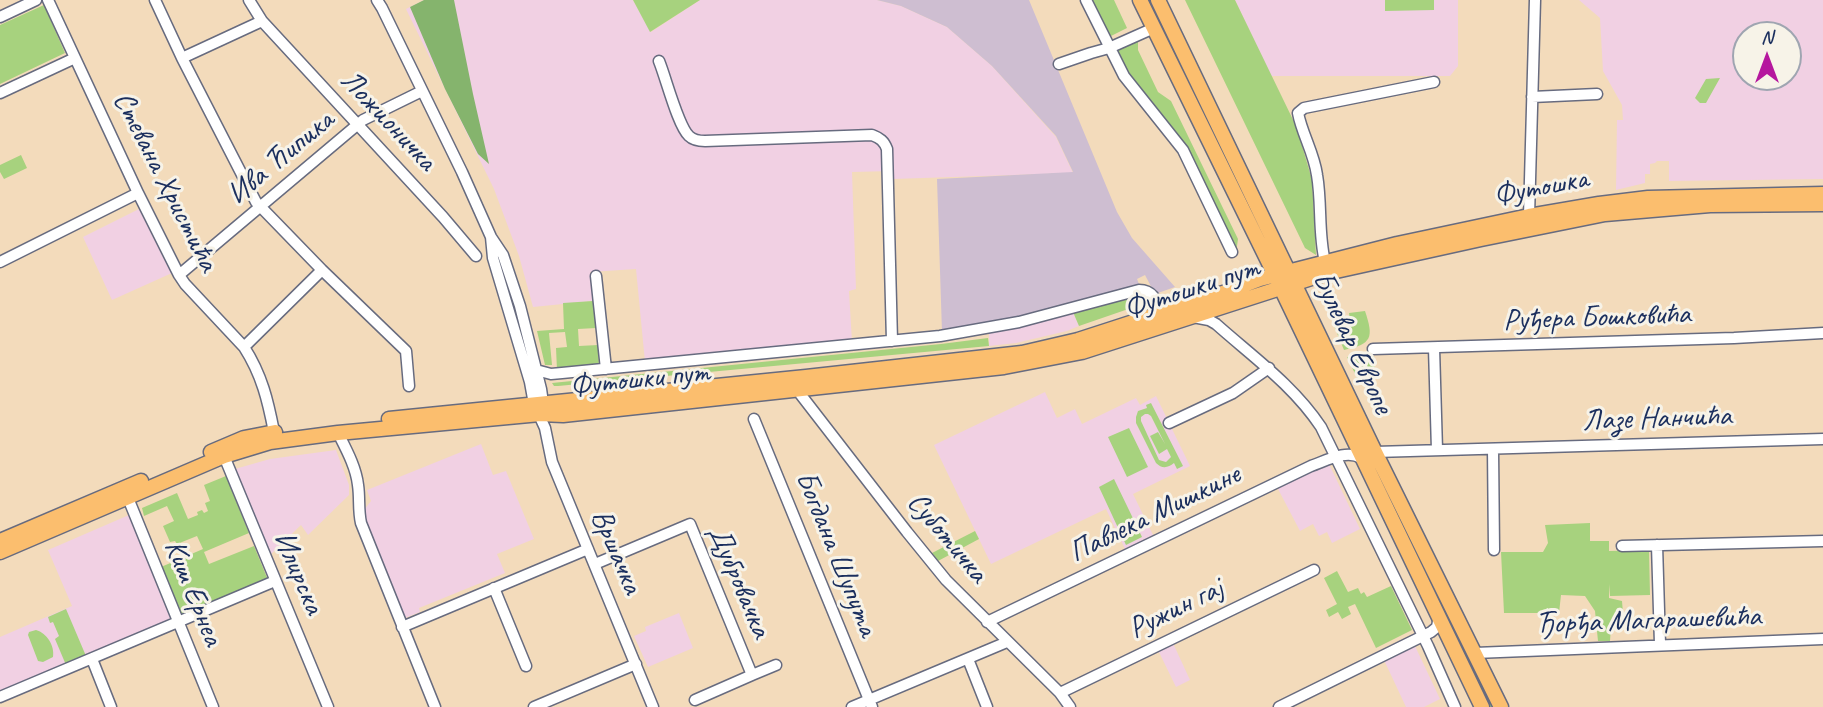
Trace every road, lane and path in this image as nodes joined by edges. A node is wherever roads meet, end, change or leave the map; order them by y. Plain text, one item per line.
1 (36, 0) edge
2 (48, 0) edge
3 (155, 0) edge
4 (249, 0) edge
5 (1086, 0) edge
6 (1140, 0) edge
7 (1158, 0) edge
8 (1535, 0) edge
9 (380, 3) edge
10 (0, 17) edge
11 (262, 20) junction
12 (1154, 29) junction
13 (1110, 48) junction
14 (75, 58) junction
15 (182, 58) junction
16 (659, 61) dead end
17 (1059, 64) dead end
18 (1434, 82) dead end
19 (422, 91) junction
20 (0, 93) edge
21 (1597, 94) dead end
22 (1532, 97) junction
23 (358, 125) junction
24 (138, 193) junction
25 (1823, 194) edge
26 (1823, 204) edge
27 (261, 207) junction
28 (1529, 216) junction
29 (491, 237) junction
30 (1232, 252) dead end
31 (476, 256) dead end
32 (0, 262) edge
33 (1325, 262) junction
34 (322, 270) junction
35 (179, 275) junction
36 (596, 276) dead end
37 (1285, 280) junction
38 (1219, 308) junction
39 (1193, 317) junction
40 (1163, 319) junction
41 (1216, 324) junction
42 (1823, 333) edge
43 (892, 341) junction
44 (244, 347) junction
45 (1434, 348) junction
46 (1373, 349) dead end
47 (1269, 368) junction
48 (606, 369) junction
49 (536, 370) junction
50 (803, 383) junction
51 (409, 386) dead end
52 (539, 407) junction
53 (754, 419) dead end
54 (1169, 423) dead end
55 (274, 432) junction
56 (338, 433) junction
57 (1351, 437) junction
58 (1823, 439) edge
59 (1493, 449) junction
60 (1437, 450) junction
61 (1368, 455) junction
62 (1341, 456) junction
63 (224, 457) junction
64 (128, 498) junction
65 (0, 541) edge
66 (1823, 541) edge
67 (1657, 545) junction
68 (1622, 546) dead end
69 (588, 549) junction
70 (1494, 550) dead end
71 (0, 552) edge
72 (595, 564) junction
73 (1314, 570) dead end
74 (275, 581) junction
75 (495, 588) junction
76 (1438, 616) junction
77 (178, 622) junction
78 (987, 622) junction
79 (401, 626) junction
80 (1427, 634) junction
81 (1447, 634) junction
82 (1823, 639) edge
83 (1007, 642) junction
84 (1660, 645) junction
85 (1475, 653) junction
86 (92, 659) junction
87 (968, 659) junction
88 (636, 664) junction
89 (776, 665) dead end
90 (526, 666) dead end
91 (752, 675) junction
92 (1060, 693) junction
93 (0, 697) edge
94 (695, 700) dead end
95 (871, 703) edge
96 (111, 707) edge
97 (214, 707) edge
98 (328, 707) edge
99 (435, 707) edge
100 (534, 707) edge
101 (653, 707) edge
102 (852, 707) edge
103 (988, 707) edge
104 (1070, 707) edge
105 (1279, 707) edge
106 (1455, 707) edge
107 (1482, 707) edge
108 (1501, 707) edge

1 - 10 street
2 - 14 street, Стевана Христића
3 - 15 street
4 - 11 street, Ложионичка
5 - 13 street
6 - 12 main road, Булевар Европе
7 - 37 main road, Булевар Европе
8 - 22 street
9 - 19 street
11 - 15 street
11 - 23 street, Ложионичка
12 - 13 street
12 - 37 main road, Булевар Европе
13 - 17 street
13 - 30 street
14 - 20 street
14 - 24 street, Стевана Христића
15 - 27 street
16 - 43 street
18 - 33 street
19 - 23 street, Ива Ћипика
19 - 29 street
21 - 22 street
22 - 28 street
23 - 27 street, Ива Ћипика
23 - 31 street, Ложионичка
24 - 32 street
24 - 35 street, Стевана Христића
25 - 28 main road, Футошка
26 - 37 main road, Футошка
27 - 34 street
27 - 35 street, Ива Ћипика
28 - 33 main road, Футошка
29 - 49 street
29 - 52 street
33 - 37 main road, Футошка
34 - 44 street
34 - 51 street
35 - 44 street, Стевана Христића
36 - 48 street
37 - 38 main road, Футошки пут
37 - 40 main road, Футошки пут
37 - 57 main road, Булевар Европе
37 - 61 main road, Булевар Европе
38 - 39 main road, Футошки пут
38 - 41 street
39 - 40 main road, Футошки пут
39 - 41 street
40 - 43 street
40 - 50 main road, Футошки пут
41 - 47 street
42 - 45 street, Руђера Бошковића
43 - 48 street
44 - 55 street, Стевана Христића
45 - 46 street, Руђера Бошковића
45 - 60 street
47 - 54 street
47 - 62 street
48 - 49 street
49 - 52 street
50 - 52 main road, Футошки пут
50 - 78 street, Суботичка
52 - 55 main road, Футошки пут
52 - 56 main road, Футошки пут
52 - 69 street, Вршачка
53 - 95 street, Богдана Шупута
55 - 65 main road, Футошки пут
56 - 63 main road, Футошки пут
56 - 79 street
57 - 61 main road, Булевар Европе
57 - 62 street
58 - 59 street, Лазе Нанчића
59 - 60 street, Лазе Нанчића
59 - 70 street
60 - 61 street, Лазе Нанчића
61 - 62 street
61 - 76 main road, Булевар Европе
61 - 85 main road, Булевар Европе
62 - 78 street, Павлека Мишкине
62 - 80 street
63 - 64 main road, Футошки пут
63 - 74 street, Илирска
64 - 71 main road, Футошки пут
64 - 77 street, Киш Ернеа
66 - 67 street
67 - 68 street
67 - 84 street
69 - 72 street, Вршачка
69 - 75 street
72 - 88 street, Вршачка
72 - 91 street, Дубровачка
73 - 92 street, Ружин гај
74 - 77 street
74 - 98 street, Илирска
75 - 79 street
75 - 90 street
76 - 80 street
76 - 81 main road, Булевар Европе
77 - 86 street
77 - 97 street, Киш Ернеа
78 - 83 street, Суботичка
79 - 99 street
80 - 81 street
80 - 105 street
80 - 106 street
81 - 107 main road, Булевар Европе
82 - 84 street, Ђорђа Магарашевића
83 - 87 street
83 - 92 street, Суботичка
84 - 85 street, Ђорђа Магарашевића
85 - 108 main road, Булевар Европе
86 - 93 street
86 - 96 street
87 - 95 street
87 - 103 street
88 - 100 street
88 - 101 street, Вршачка
89 - 91 street, Дубровачка
91 - 94 street, Дубровачка
92 - 104 street, Суботичка
95 - 102 street

